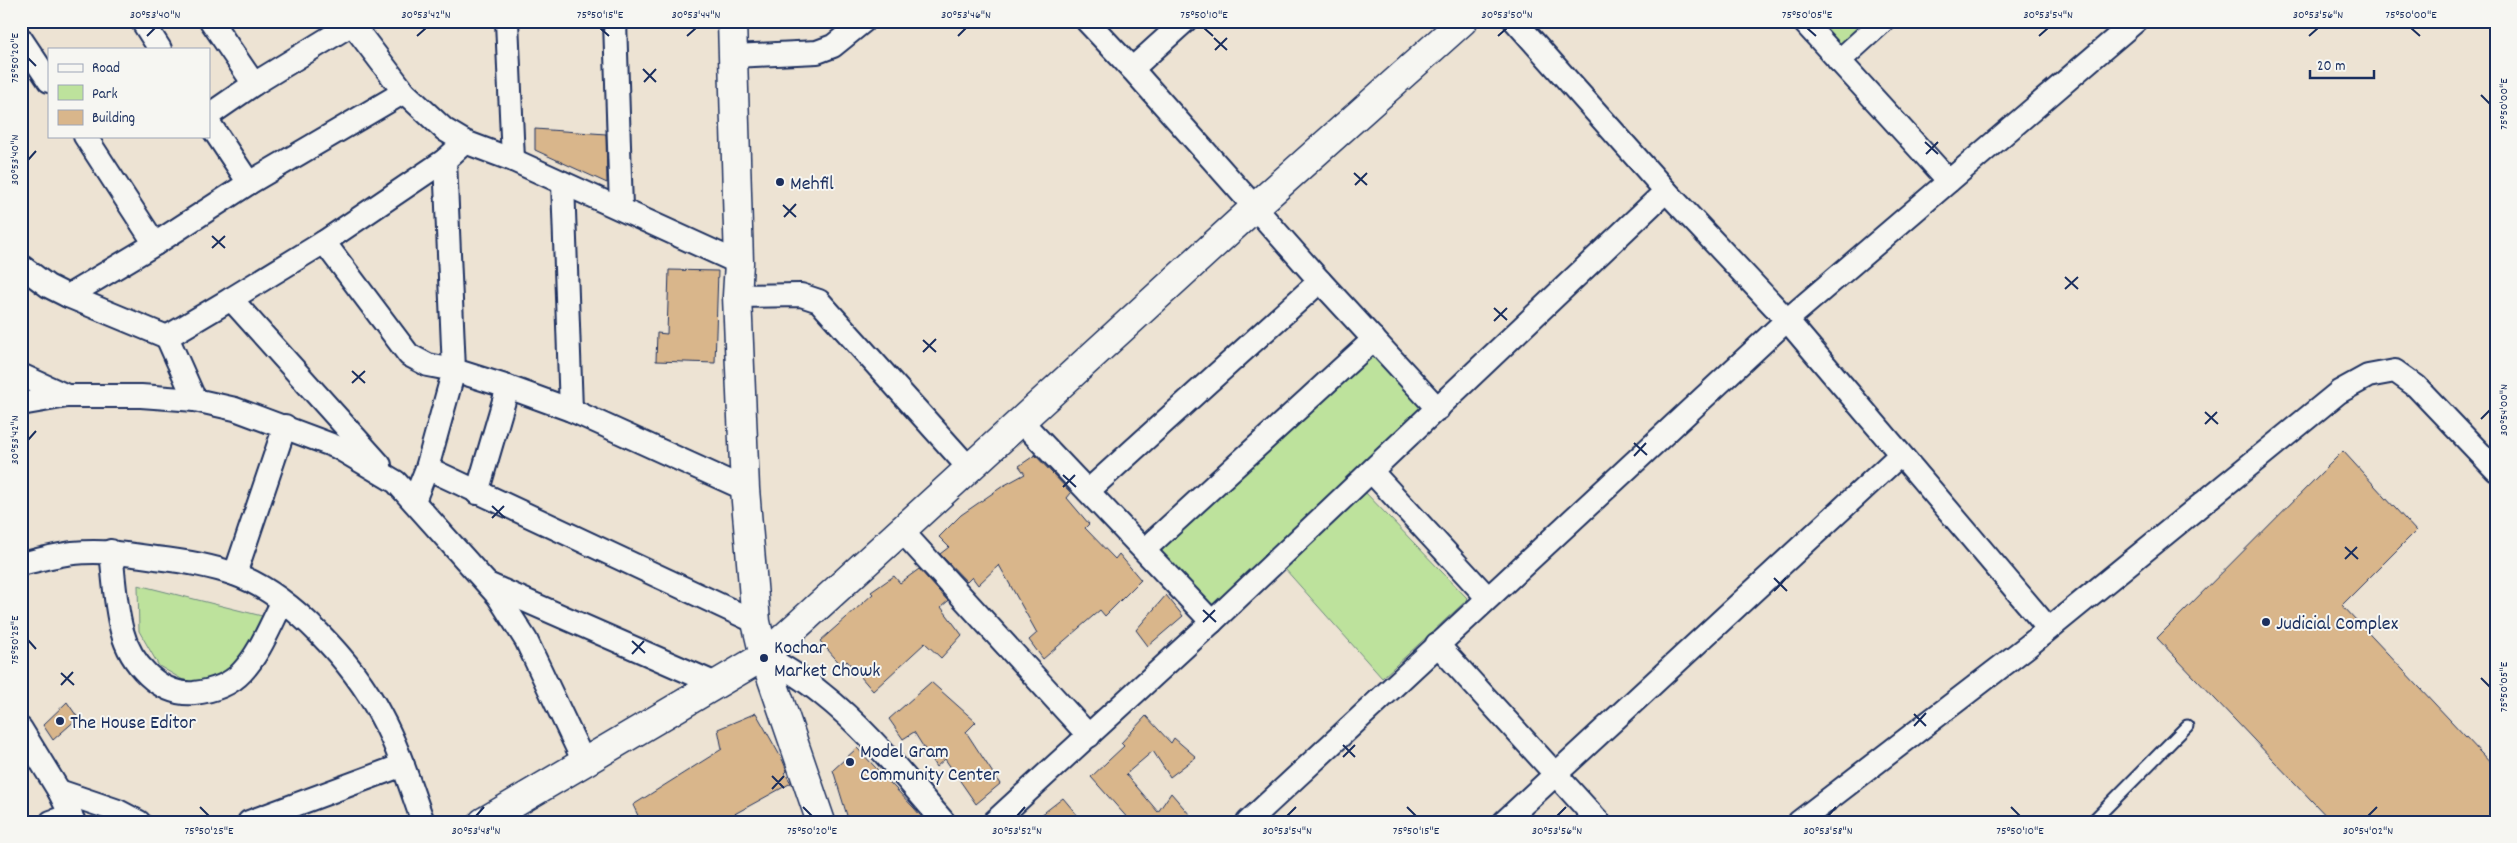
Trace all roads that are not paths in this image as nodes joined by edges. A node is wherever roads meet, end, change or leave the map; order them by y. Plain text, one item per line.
1 (142, 21) edge
2 (211, 21) edge
3 (507, 21) edge
4 (615, 21) edge
5 (732, 21) edge
6 (864, 21) edge
7 (1087, 21) edge
8 (1185, 21) edge
9 (1463, 21) edge
10 (1515, 21) edge
11 (1803, 21) edge
12 (1883, 21) edge
13 (2136, 21) edge
14 (351, 22) edge
15 (21, 38) edge
16 (159, 48) edge
17 (732, 56) junction
18 (1839, 61) junction
19 (1132, 69) junction
20 (48, 79) edge
21 (254, 84) junction
22 (404, 92) junction
23 (210, 113) edge
24 (210, 123) edge
25 (86, 138) edge
26 (465, 142) junction
27 (445, 160) junction
28 (513, 160) junction
29 (1949, 181) junction
30 (250, 183) junction
31 (562, 183) junction
32 (1666, 191) junction
33 (621, 208) junction
34 (1254, 208) junction
35 (324, 242) junction
36 (155, 244) junction
37 (739, 263) junction
38 (21, 266) edge
39 (1320, 282) junction
40 (68, 296) junction
41 (737, 296) junction
42 (231, 299) junction
43 (1787, 320) junction
44 (167, 337) junction
45 (1374, 339) junction
46 (454, 370) junction
47 (21, 375) edge
48 (508, 387) junction
49 (67, 396) junction
50 (195, 400) junction
51 (21, 404) edge
52 (1438, 409) junction
53 (571, 410) junction
54 (1022, 422) junction
55 (285, 426) junction
56 (1900, 455) junction
57 (427, 468) junction
58 (970, 468) junction
59 (2496, 470) edge
60 (1372, 472) junction
61 (396, 482) junction
62 (745, 489) junction
63 (1088, 491) junction
64 (477, 493) junction
65 (414, 502) junction
66 (902, 530) junction
67 (1144, 550) junction
68 (111, 551) junction
69 (21, 564) edge
70 (235, 574) junction
71 (487, 584) junction
72 (1487, 597) junction
73 (282, 603) junction
74 (756, 622) junction
75 (1212, 622) junction
76 (2048, 628) junction
77 (1437, 644) junction
78 (764, 656) junction
79 (716, 684) junction
80 (2187, 726) dead end
81 (21, 729) edge
82 (1089, 736) junction
83 (584, 762) junction
84 (403, 765) junction
85 (1556, 774) junction
86 (549, 783) junction
87 (58, 791) junction
88 (65, 819) edge
89 (819, 821) edge
90 (139, 822) edge
91 (249, 822) edge
92 (423, 822) edge
93 (483, 822) edge
94 (511, 822) edge
95 (944, 822) edge
96 (994, 822) edge
97 (1248, 822) edge
98 (1504, 822) edge
99 (1600, 822) edge
100 (1799, 822) edge
101 (2092, 822) edge

1 - 16 street
2 - 21 street
3 - 28 street
4 - 33 street
5 - 17 street
6 - 17 street
7 - 19 street
8 - 19 street
9 - 34 street
10 - 32 street
11 - 18 street
12 - 18 street
13 - 29 street
14 - 21 street
14 - 22 street
15 - 20 street
17 - 37 street
18 - 29 street
19 - 34 street
21 - 23 street
22 - 26 street
22 - 30 street
24 - 30 street
25 - 36 street
26 - 27 street
26 - 28 street
27 - 35 street
27 - 46 street
28 - 31 street
29 - 43 street
30 - 36 street
31 - 33 street
31 - 53 street
32 - 43 street
32 - 52 street
33 - 37 street
34 - 39 street
34 - 54 street
35 - 42 street
35 - 46 street
36 - 40 street
37 - 41 street
38 - 40 street
39 - 45 street
39 - 63 street
40 - 44 street
41 - 58 street
41 - 62 street
42 - 44 street
42 - 61 street
43 - 56 street
43 - 72 street
44 - 50 street
45 - 52 street
45 - 67 street
46 - 48 street
46 - 57 street
47 - 49 street
48 - 53 street
48 - 64 street
49 - 50 street
49 - 51 street
50 - 55 street
52 - 60 street
53 - 62 street
54 - 58 street
54 - 63 street
55 - 61 street
55 - 70 street
56 - 76 street
56 - 85 street
57 - 64 street
57 - 65 street
58 - 66 street
59 - 76 street
60 - 72 street
60 - 75 street
61 - 65 street
62 - 74 street
63 - 67 street
64 - 74 street
65 - 71 street
66 - 78 street
66 - 82 street
67 - 75 street
68 - 69 street
68 - 70 street
68 - 73 street
70 - 73 street
71 - 79 street
71 - 83 street
72 - 77 street
73 - 84 street
74 - 78 street
75 - 82 street
76 - 100 street
77 - 85 street
77 - 97 street
78 - 79 street
78 - 89 street
78 - 95 street
79 - 83 street
80 - 101 lane
81 - 87 street
82 - 96 street
83 - 86 street
84 - 91 street
84 - 92 street
85 - 98 street
85 - 99 street
86 - 93 street
86 - 94 street
87 - 88 street
87 - 90 street

